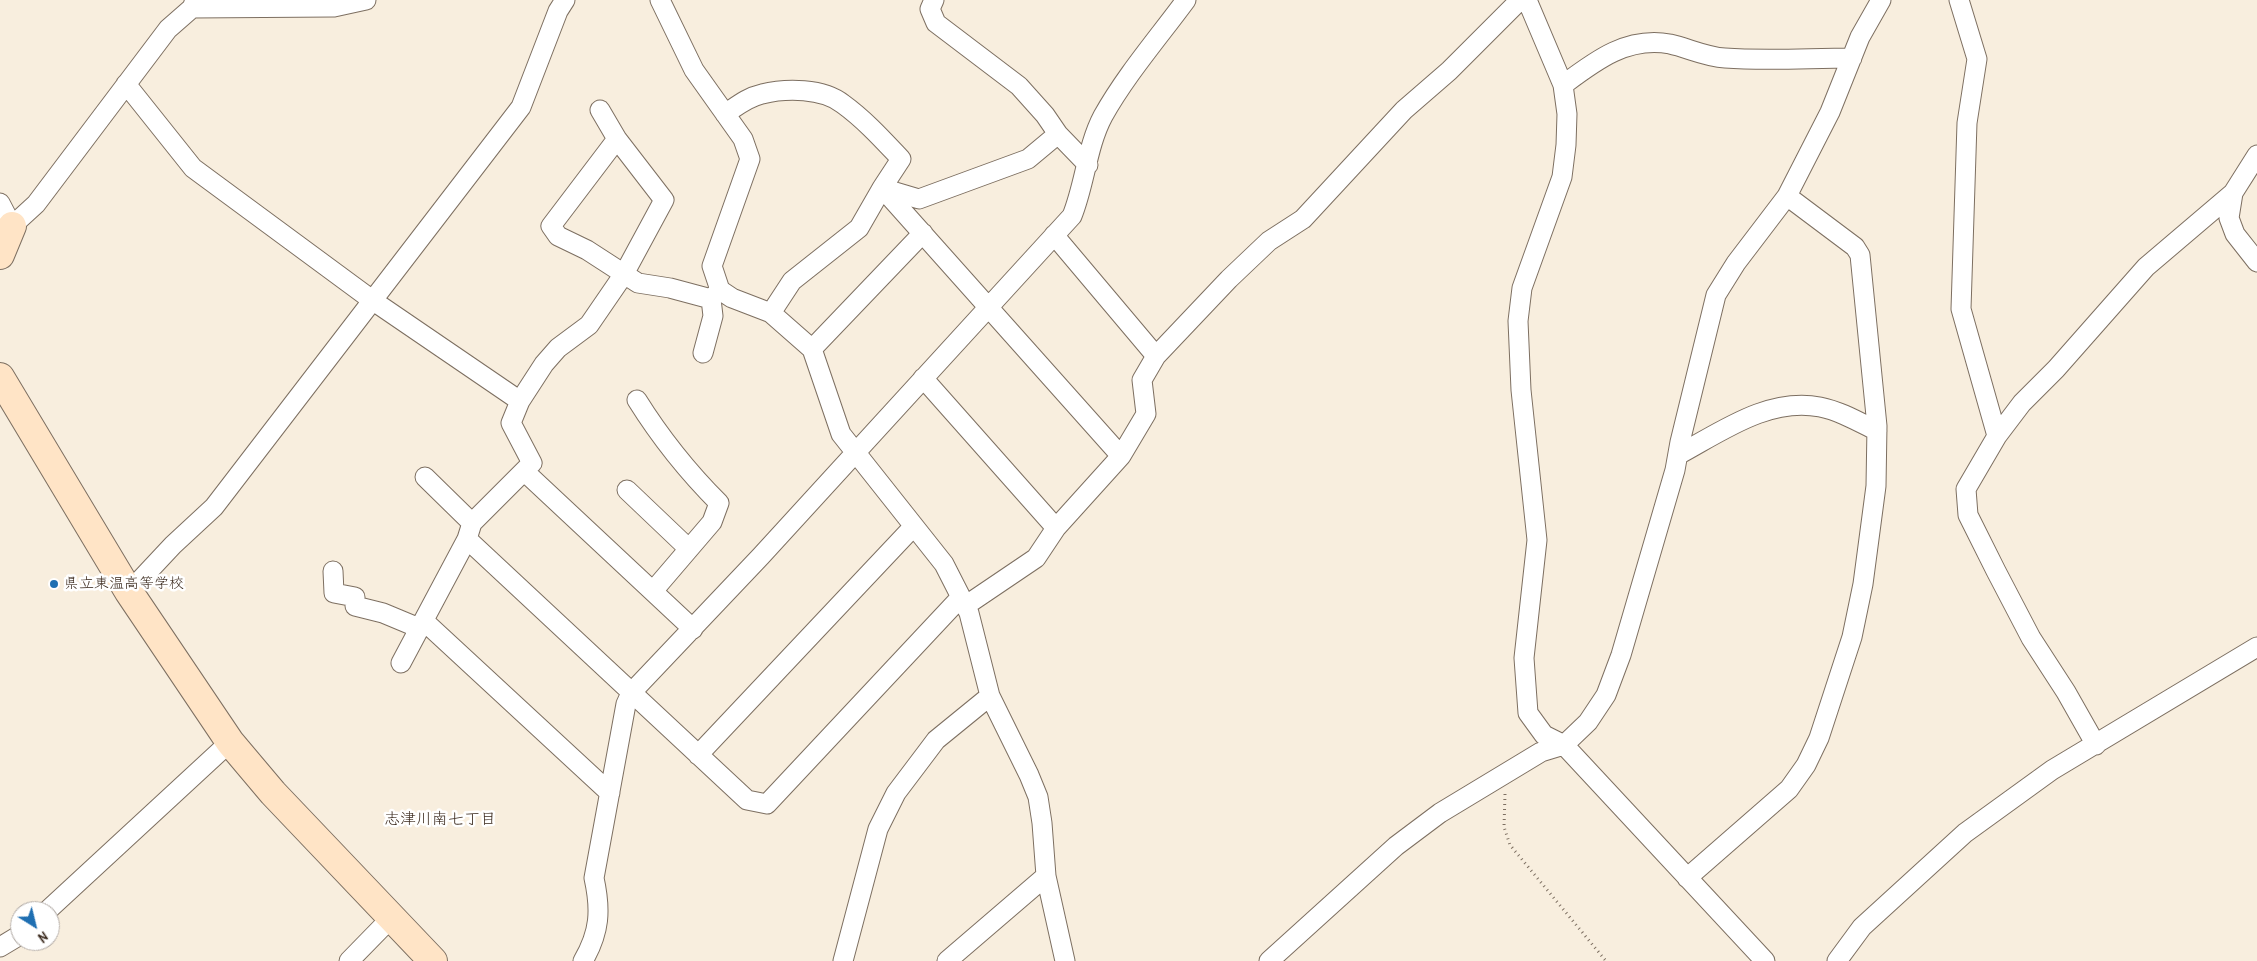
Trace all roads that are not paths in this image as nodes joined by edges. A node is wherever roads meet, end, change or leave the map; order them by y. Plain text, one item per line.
1 (366, 0) edge
2 (565, 0) edge
3 (660, 0) edge
4 (934, 0) edge
5 (1186, 0) edge
6 (1520, 0) edge
7 (1527, 0) edge
8 (1881, 0) edge
9 (1959, 0) edge
10 (194, 4) edge
11 (1852, 58) junction
12 (126, 84) junction
13 (1563, 85) junction
14 (600, 110) dead end
15 (725, 114) junction
16 (1058, 134) junction
17 (617, 139) junction
18 (2257, 155) edge
19 (1088, 165) junction
20 (882, 188) junction
21 (2233, 193) junction
22 (1787, 196) junction
23 (6, 215) edge
24 (922, 234) junction
25 (1054, 235) junction
26 (0, 255) edge
27 (2257, 262) edge
28 (624, 274) junction
29 (716, 295) junction
30 (372, 300) junction
31 (988, 307) junction
32 (771, 313) junction
33 (812, 349) junction
34 (703, 353) dead end
35 (1156, 356) junction
36 (0, 377) edge
37 (923, 378) junction
38 (637, 400) dead end
39 (520, 401) junction
40 (1877, 431) junction
41 (1997, 436) junction
42 (857, 451) junction
43 (1678, 455) junction
44 (1122, 456) junction
45 (524, 470) junction
46 (425, 477) dead end
47 (627, 490) dead end
48 (914, 526) junction
49 (1056, 528) junction
50 (470, 531) junction
51 (689, 549) junction
52 (334, 571) dead end
53 (653, 591) junction
54 (129, 592) junction
55 (963, 602) junction
56 (422, 624) junction
57 (692, 629) junction
58 (2257, 647) edge
59 (401, 663) dead end
60 (631, 693) junction
61 (990, 696) junction
62 (230, 742) junction
63 (1564, 746) junction
64 (2096, 746) junction
65 (698, 755) junction
66 (610, 793) junction
67 (1046, 876) junction
68 (1687, 878) junction
69 (58, 901) edge
70 (392, 918) junction
71 (349, 961) edge
72 (433, 961) edge
73 (584, 961) edge
74 (843, 961) edge
75 (947, 961) edge
76 (1065, 961) edge
77 (1268, 961) edge
78 (1765, 961) edge
79 (1837, 961) edge

1 - 10 street
2 - 30 street
3 - 15 street
4 - 16 street
5 - 19 street
6 - 35 street
7 - 13 street
8 - 11 street
9 - 41 street
10 - 12 street
11 - 13 street
11 - 22 street
12 - 23 street
12 - 30 street
13 - 63 street
14 - 17 street
15 - 20 street
15 - 29 street
16 - 19 street
16 - 20 street
17 - 28 street
17 - 28 street
18 - 21 street
19 - 25 street
20 - 24 street
20 - 32 street
21 - 27 street
21 - 41 street
22 - 40 street
22 - 43 street
23 - 26 street
24 - 31 street
24 - 33 street
25 - 31 street
25 - 35 street
28 - 29 street
28 - 39 street
29 - 32 street
29 - 34 street
30 - 39 street
30 - 54 street
31 - 37 street
31 - 44 street
32 - 33 street
33 - 42 street
35 - 44 street
36 - 54 street
37 - 42 street
37 - 49 street
38 - 51 street
39 - 45 street
40 - 43 street
40 - 68 street
41 - 64 street
42 - 48 street
42 - 57 street
43 - 63 street
44 - 49 street
45 - 50 street
45 - 53 street
46 - 50 street
47 - 51 street
48 - 55 street
48 - 65 street
49 - 55 street
50 - 56 street
50 - 60 street
51 - 53 street
52 - 56 street
53 - 57 street
54 - 62 street
55 - 61 street
55 - 65 street
56 - 59 street
56 - 66 street
57 - 60 street
58 - 64 street
60 - 65 street
60 - 66 street
61 - 67 street
61 - 74 street
62 - 69 street
62 - 70 street
63 - 68 street
63 - 77 street
64 - 79 street
66 - 73 street
67 - 75 street
67 - 76 street
68 - 78 street
70 - 71 street
70 - 72 street

